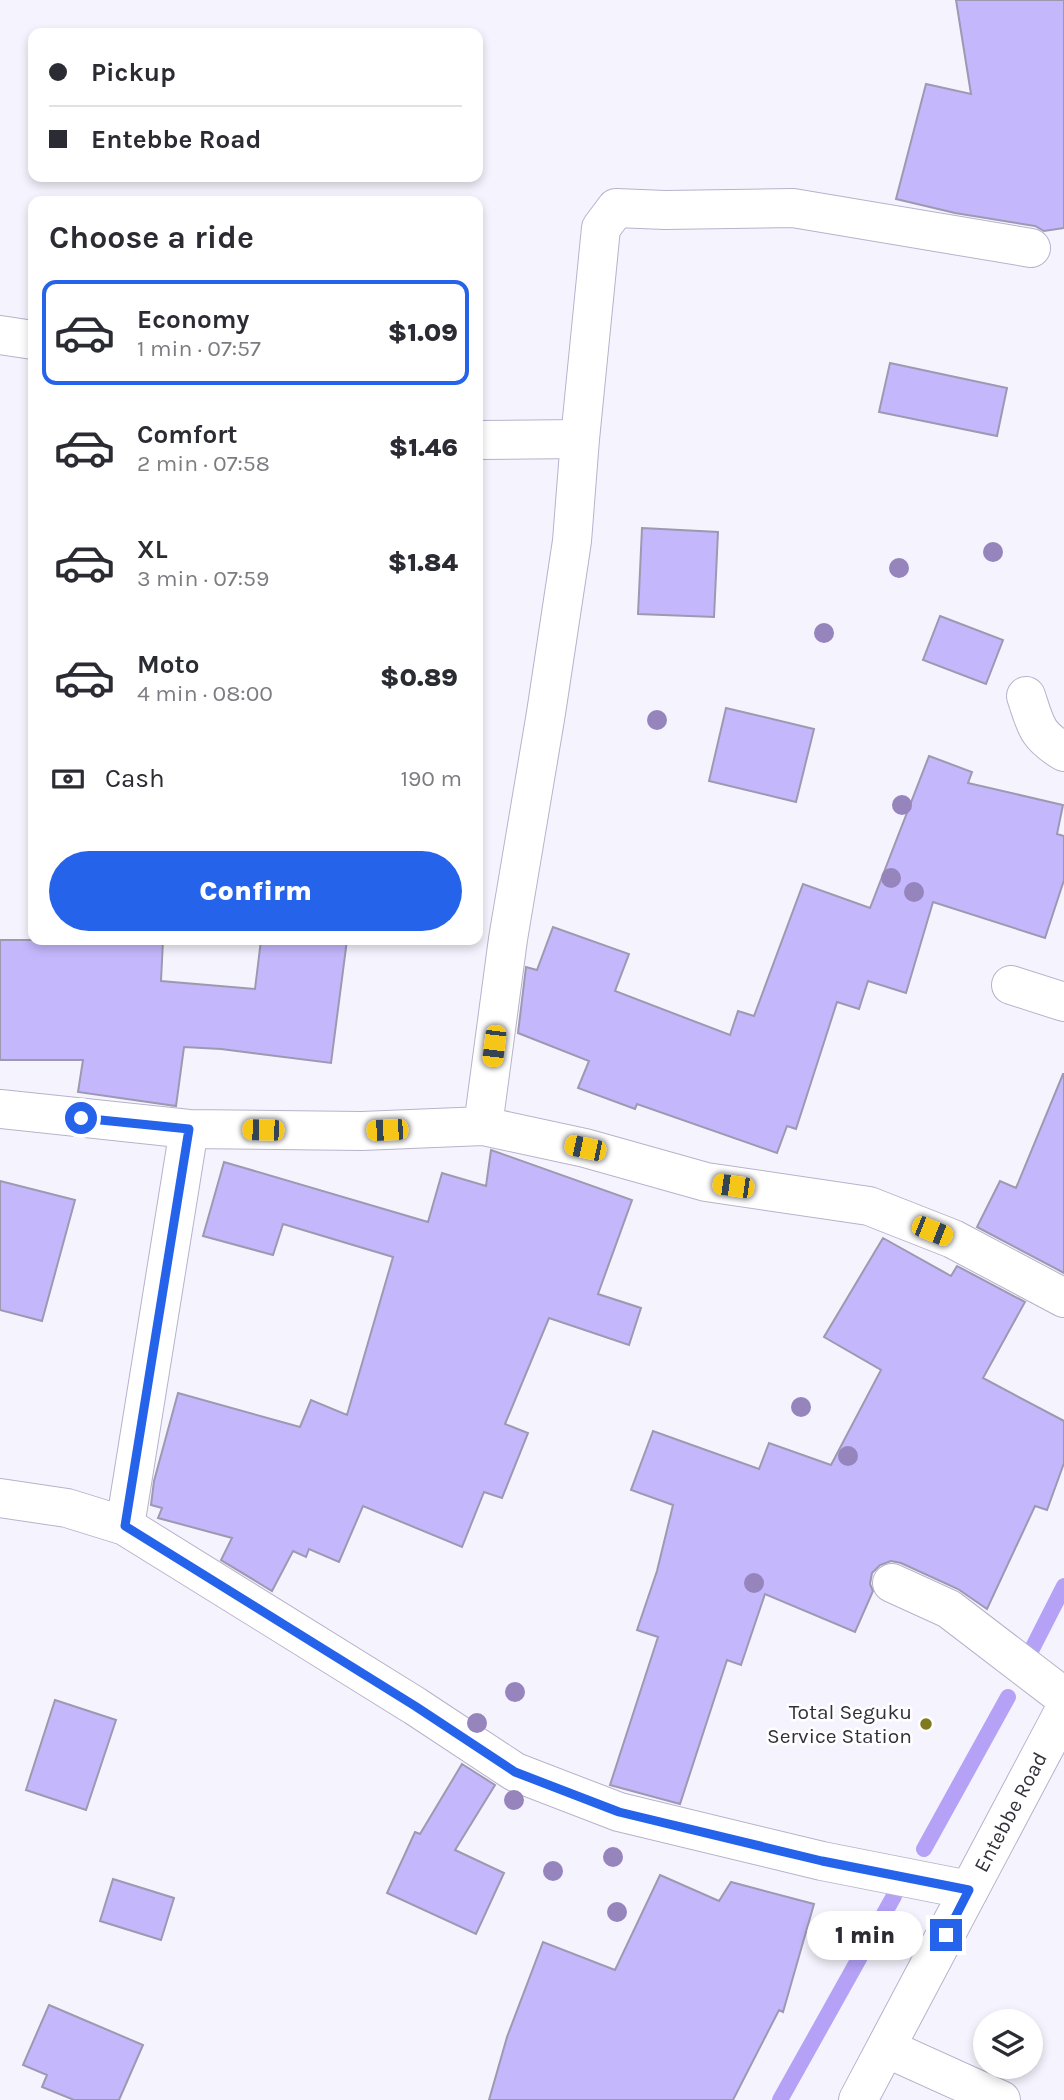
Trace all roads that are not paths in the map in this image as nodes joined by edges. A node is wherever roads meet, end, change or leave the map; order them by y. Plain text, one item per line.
1 (1031, 248) dead end
2 (0, 335) edge
3 (28, 339) edge
4 (580, 439) junction
5 (483, 440) edge
6 (1026, 696) dead end
7 (1064, 752) edge
8 (1011, 985) dead end
9 (1064, 1002) edge
10 (0, 1109) edge
11 (483, 1126) junction
12 (189, 1129) junction
13 (1064, 1298) edge
14 (0, 1498) edge
15 (125, 1526) junction
16 (892, 1583) dead end
17 (1064, 1697) edge
18 (1064, 1712) edge
19 (969, 1890) junction
20 (886, 2048) junction
21 (858, 2100) edge
22 (1001, 2100) edge

1 - 4 street
2 - 3 street
4 - 5 street
4 - 11 street
6 - 7 street
8 - 9 street
10 - 12 street
11 - 12 street
11 - 13 street
12 - 15 street
14 - 15 street
15 - 19 street
16 - 17 street
18 - 19 street, Entebbe Road
19 - 20 street, Entebbe Road
20 - 21 street, Entebbe Road
20 - 22 street

